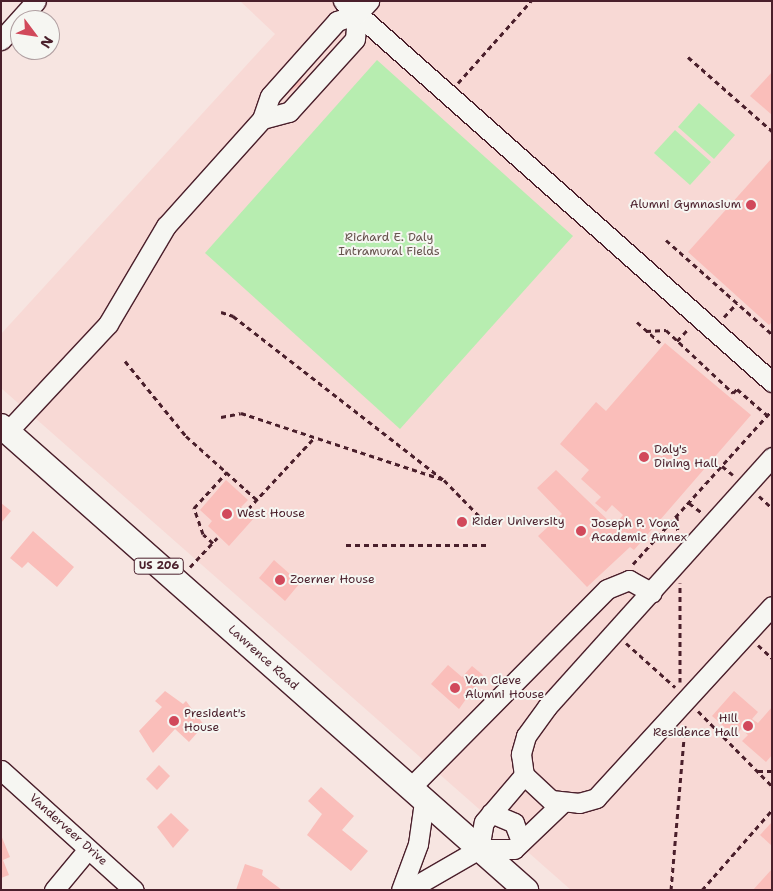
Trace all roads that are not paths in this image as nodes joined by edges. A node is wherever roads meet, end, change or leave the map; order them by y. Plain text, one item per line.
1 (36, 1) edge
2 (343, 1) edge
3 (363, 8) edge
4 (1, 40) edge
5 (262, 120) junction
6 (772, 382) edge
7 (3, 429) edge
8 (772, 457) edge
9 (652, 593) junction
10 (772, 606) edge
11 (1, 770) edge
12 (524, 775) junction
13 (416, 796) junction
14 (562, 803) junction
15 (491, 813) junction
16 (521, 841) junction
17 (88, 849) junction
18 (478, 849) junction
19 (54, 890) edge
20 (134, 890) edge
21 (401, 890) edge
22 (408, 890) edge
23 (526, 890) edge

1 - 4 street
2 - 3 street
3 - 5 street
3 - 5 street
3 - 6 street
5 - 7 street
7 - 13 main road, Lawrence Road / US 206
8 - 9 street
9 - 12 street
9 - 13 street
10 - 14 street
11 - 17 street, Vanderveer Drive
12 - 14 street
12 - 15 street
13 - 18 main road, Lawrence Road / US 206
13 - 21 street
14 - 16 street
15 - 16 street
15 - 18 street
16 - 18 street
17 - 19 street
17 - 20 street, Vanderveer Drive
18 - 22 street
18 - 23 main road, Lawrence Road / US 206

